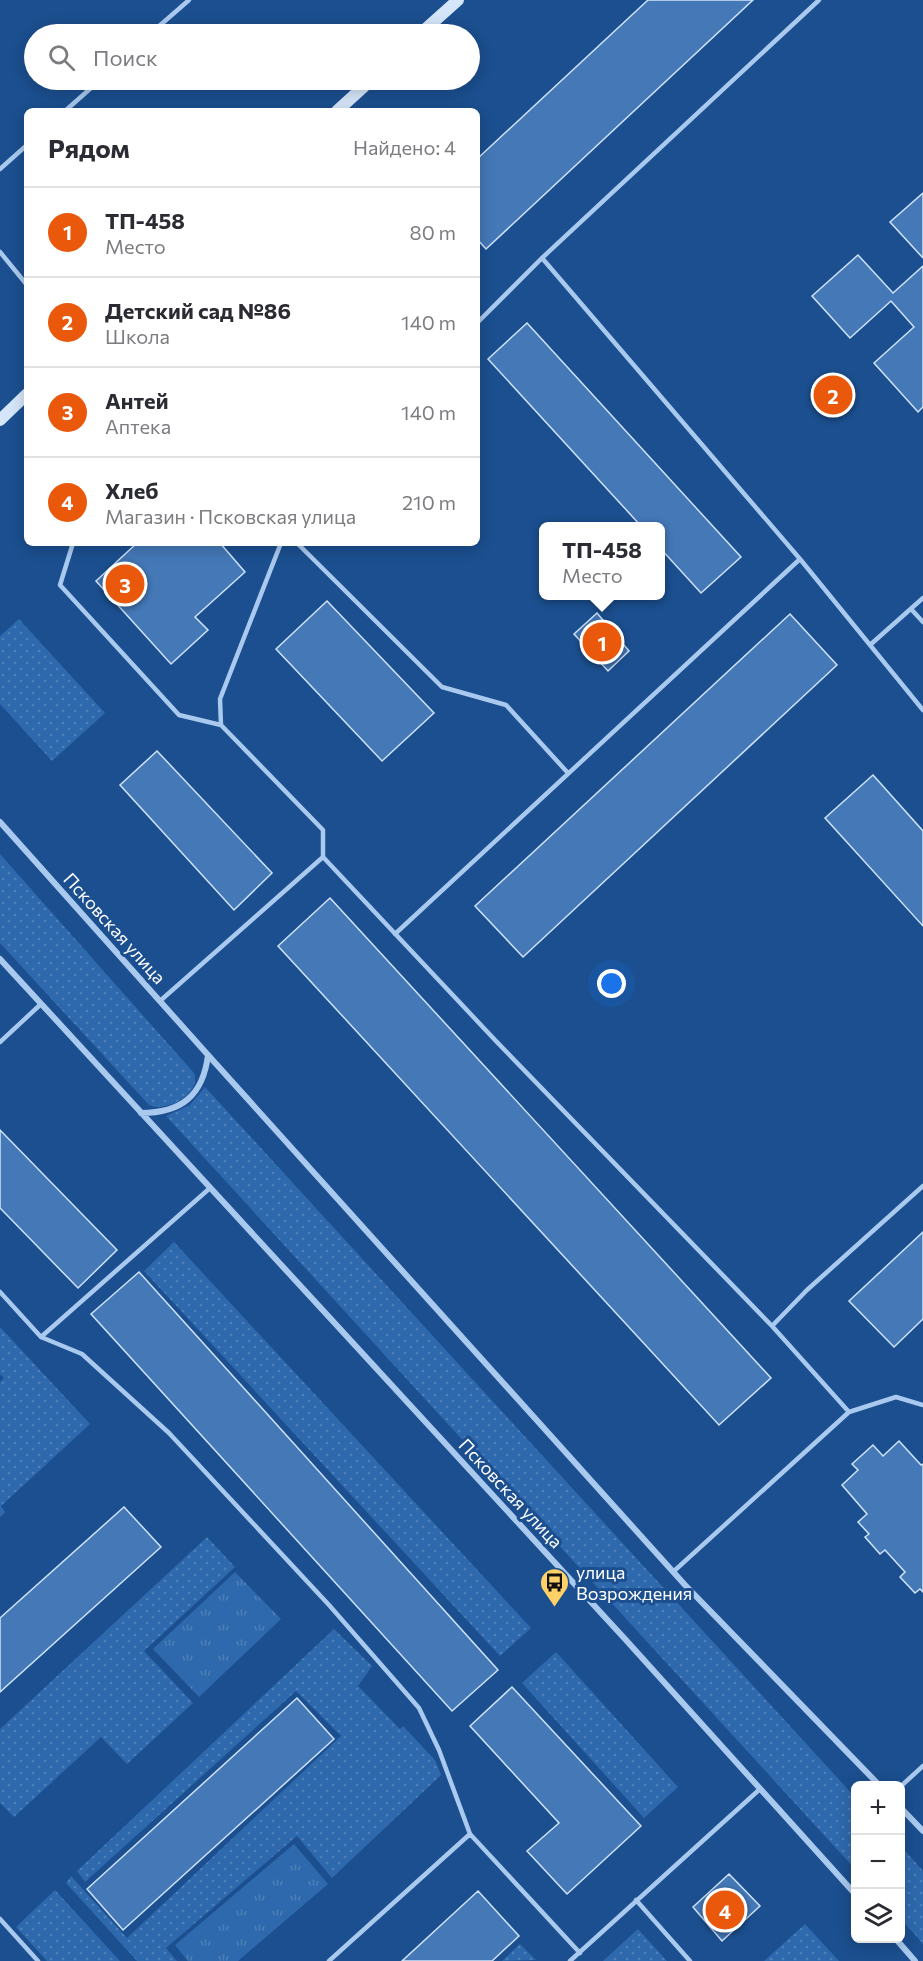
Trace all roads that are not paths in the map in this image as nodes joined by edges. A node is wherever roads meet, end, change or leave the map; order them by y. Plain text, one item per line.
1 (189, 0) edge
2 (458, 0) edge
3 (819, 0) edge
4 (161, 24) edge
5 (431, 24) edge
6 (89, 90) edge
7 (360, 90) edge
8 (68, 108) edge
9 (340, 108) edge
10 (24, 148) edge
11 (0, 169) edge
12 (0, 252) edge
13 (542, 258) junction
14 (24, 281) edge
15 (480, 320) edge
16 (24, 397) edge
17 (0, 420) edge
18 (72, 546) edge
19 (280, 546) edge
20 (300, 546) edge
21 (800, 559) junction
22 (923, 598) edge
23 (911, 609) junction
24 (923, 622) edge
25 (870, 645) junction
26 (923, 710) edge
27 (221, 725) junction
28 (568, 773) junction
29 (0, 822) edge
30 (323, 857) junction
31 (395, 934) junction
32 (0, 959) edge
33 (160, 1001) junction
34 (41, 1004) junction
35 (0, 1042) edge
36 (208, 1055) junction
37 (141, 1113) junction
38 (923, 1186) edge
39 (210, 1188) junction
40 (0, 1292) edge
41 (772, 1326) junction
42 (41, 1337) junction
43 (923, 1405) edge
44 (849, 1412) junction
45 (673, 1572) junction
46 (923, 1766) edge
47 (876, 1781) edge
48 (905, 1782) edge
49 (760, 1789) junction
50 (905, 1812) edge
51 (923, 1831) edge
52 (470, 1834) junction
53 (851, 1891) edge
54 (636, 1900) junction
55 (0, 1919) edge
56 (899, 1943) edge
57 (580, 1953) junction
58 (38, 1961) edge
59 (329, 1961) edge
60 (570, 1961) edge
61 (690, 1961) edge
62 (915, 1961) edge

1 - 4 lane
2 - 5 main road
3 - 13 lane
6 - 8 lane
7 - 9 main road
10 - 11 lane
12 - 14 lane
13 - 15 lane
13 - 21 lane
16 - 17 main road
18 - 27 lane
19 - 27 lane
20 - 28 lane
21 - 25 lane
21 - 28 lane
22 - 23 lane
23 - 24 lane
23 - 25 lane
25 - 26 lane
27 - 30 lane
28 - 31 lane
29 - 33 street, Псковская улица
30 - 31 lane
30 - 33 lane
31 - 41 lane
32 - 34 street, Псковская улица
33 - 36 street, Псковская улица
34 - 35 lane
34 - 37 street, Псковская улица
36 - 37 street
36 - 45 street, Псковская улица
37 - 39 street, Псковская улица
38 - 41 lane
39 - 42 lane
39 - 49 street, Псковская улица
40 - 42 lane
41 - 44 lane
42 - 52 lane
43 - 44 lane
44 - 45 lane
45 - 47 street, Псковская улица
46 - 48 lane
49 - 53 street, Псковская улица
49 - 54 lane
50 - 51 street
52 - 57 lane
52 - 59 lane
54 - 57 lane
54 - 61 lane
55 - 58 lane
56 - 62 street
57 - 60 lane

